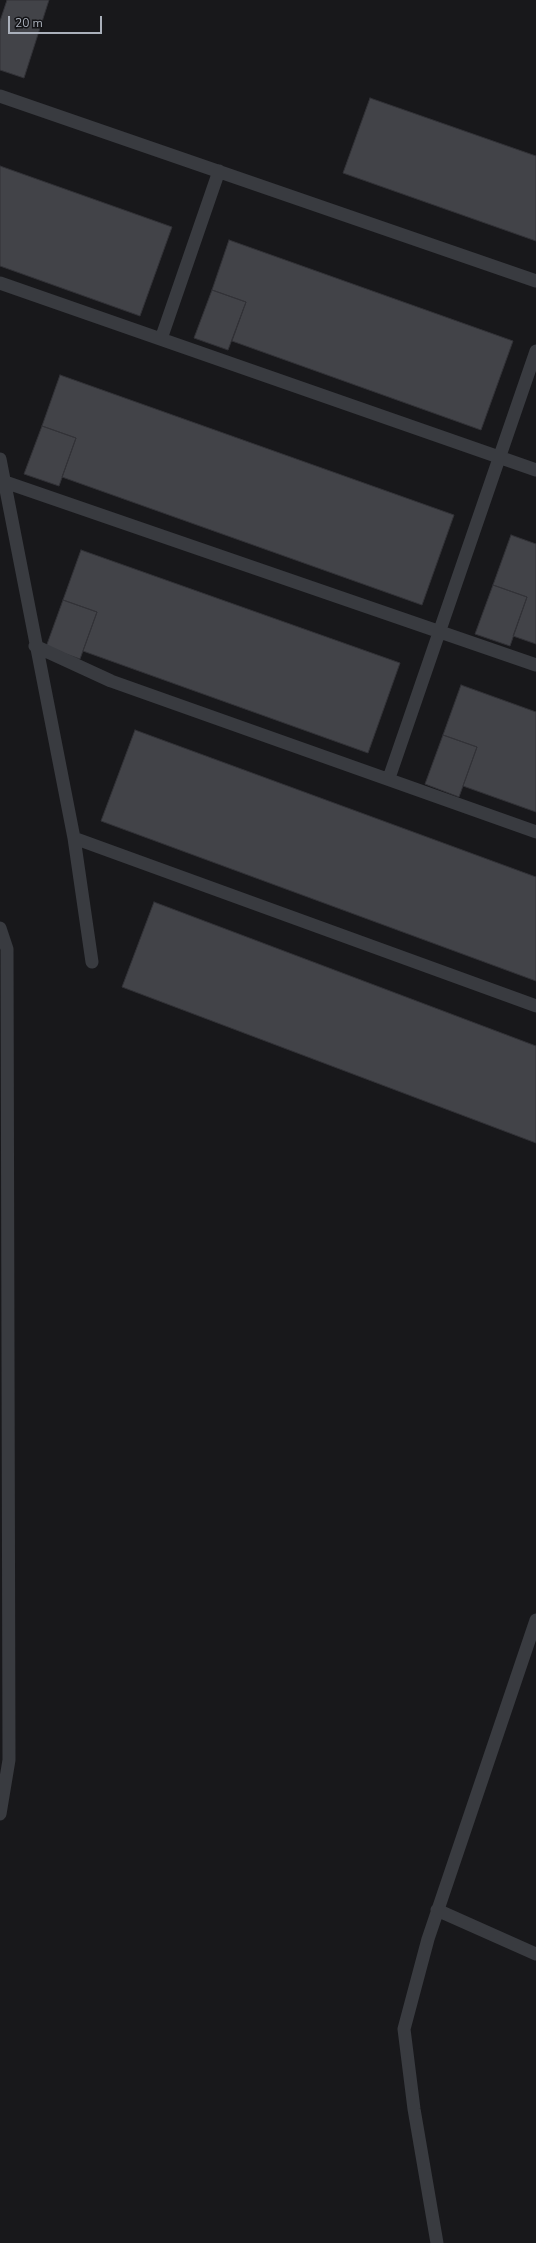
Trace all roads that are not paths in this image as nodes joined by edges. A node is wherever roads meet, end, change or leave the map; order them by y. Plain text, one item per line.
1 (0, 96) edge
2 (219, 171) junction
3 (536, 281) edge
4 (0, 283) edge
5 (160, 339) junction
6 (536, 351) edge
7 (499, 457) junction
8 (0, 459) edge
9 (536, 470) edge
10 (4, 482) junction
11 (438, 632) junction
12 (35, 646) junction
13 (536, 665) edge
14 (389, 778) junction
15 (536, 832) edge
16 (74, 838) junction
17 (0, 928) edge
18 (92, 962) dead end
19 (536, 1006) edge
20 (536, 1620) edge
21 (0, 1814) edge
22 (438, 1910) junction
23 (536, 1954) edge
24 (437, 2243) edge

1 - 2 lane
2 - 3 lane
2 - 5 lane
4 - 5 lane
5 - 7 lane
6 - 7 lane
7 - 9 lane
7 - 11 lane
8 - 10 lane
10 - 11 lane
10 - 12 lane
11 - 13 lane
11 - 14 lane
12 - 14 lane
12 - 16 lane
14 - 15 lane
16 - 18 lane
16 - 19 lane
17 - 21 lane
20 - 22 lane
22 - 23 lane
22 - 24 lane

